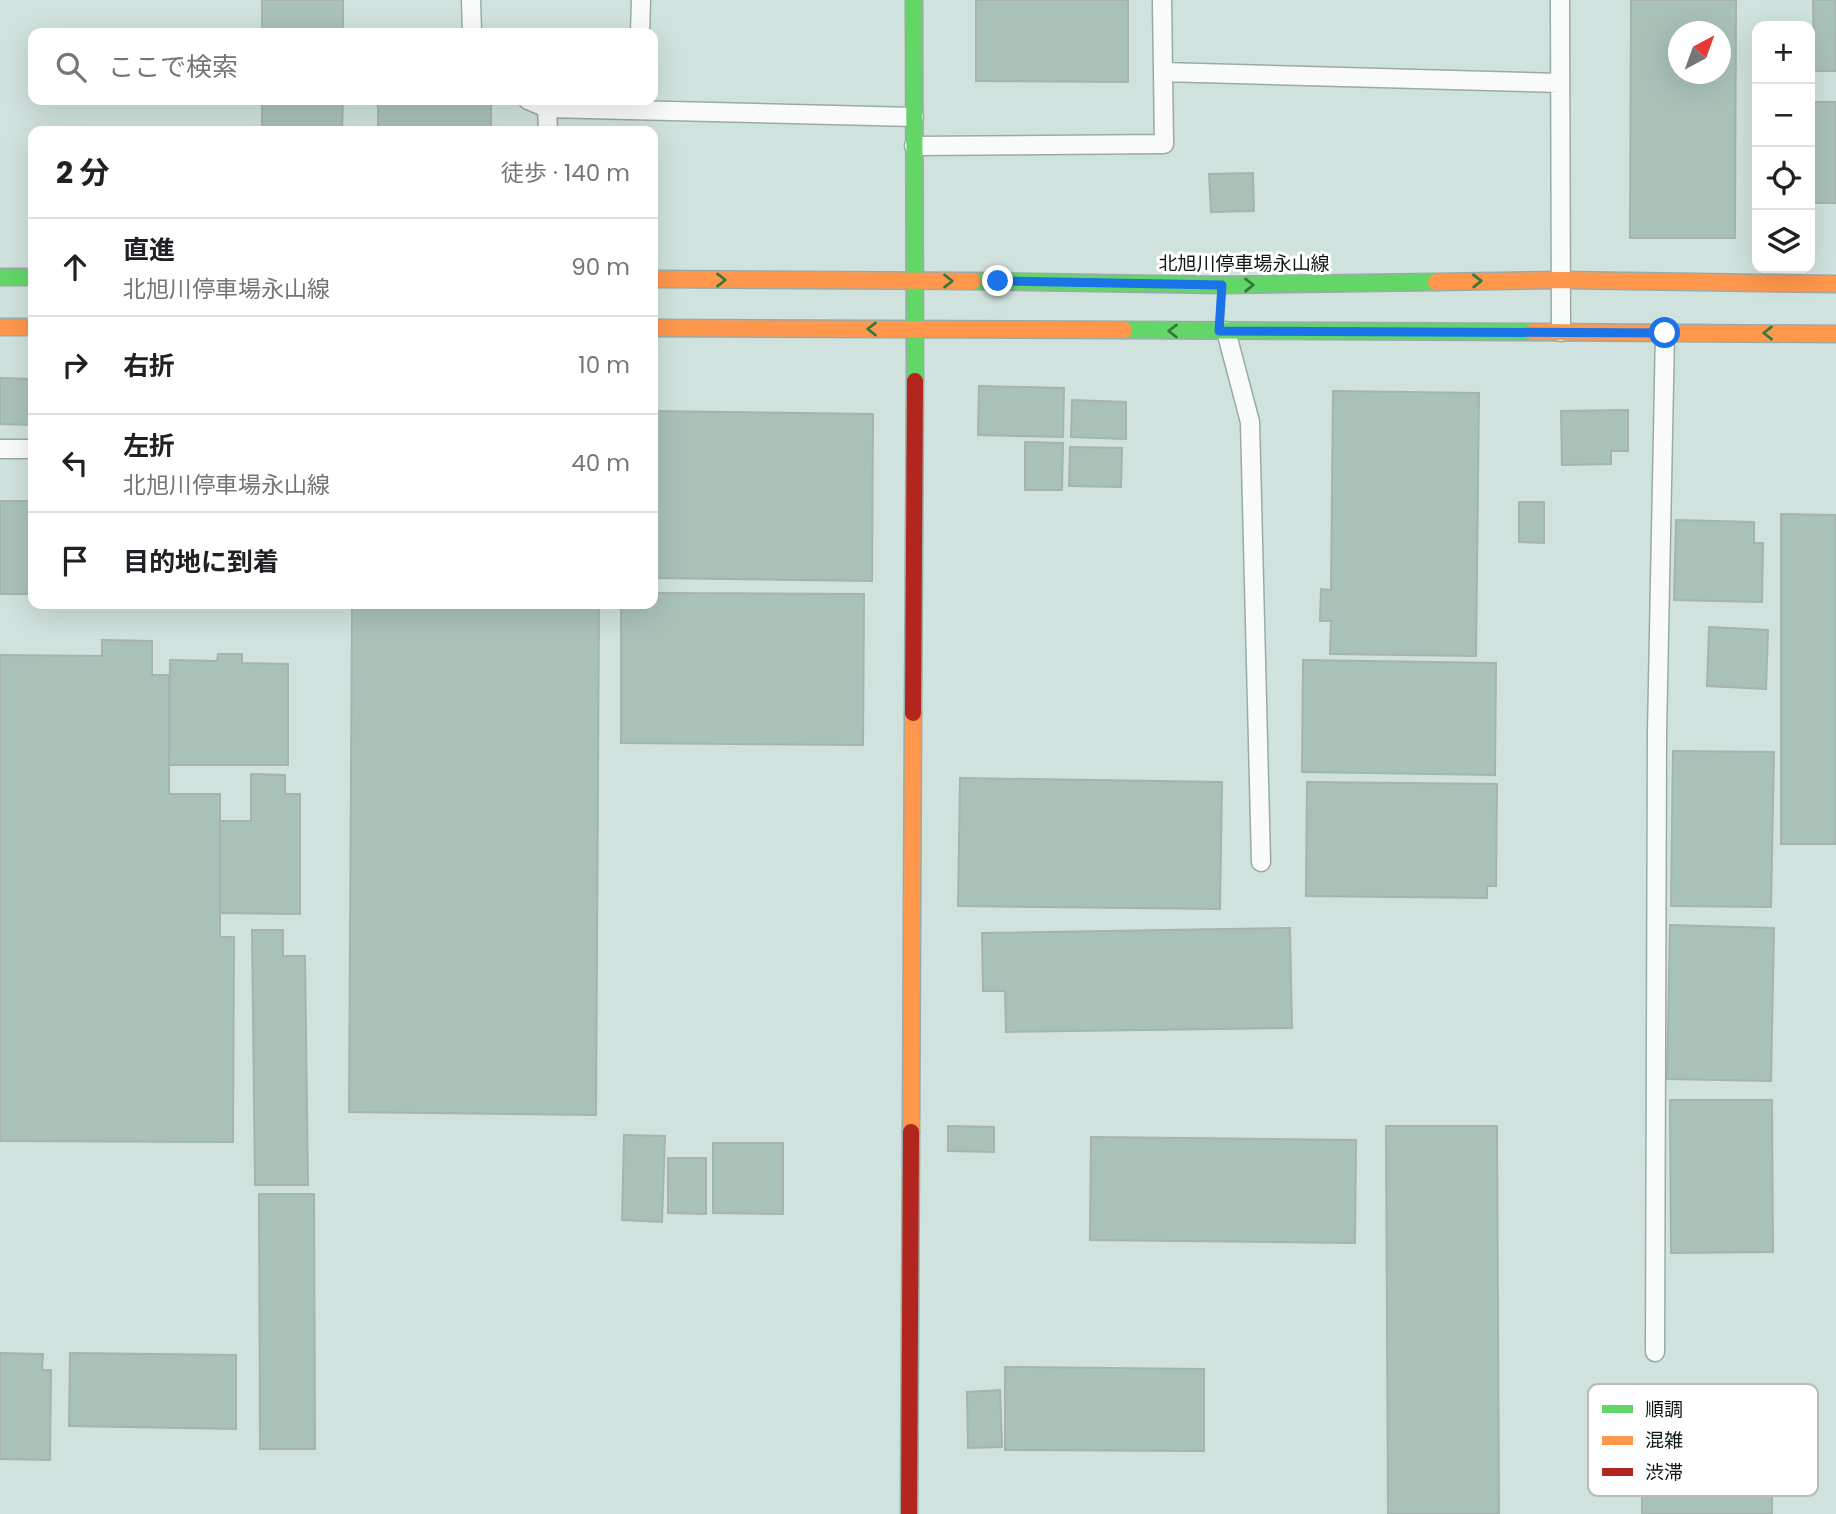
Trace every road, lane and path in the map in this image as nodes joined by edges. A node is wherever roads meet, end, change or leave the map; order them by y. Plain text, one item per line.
1 (471, 0) edge
2 (641, 0) edge
3 (914, 0) edge
4 (1162, 0) edge
5 (1560, 0) edge
6 (472, 28) edge
7 (640, 28) edge
8 (1163, 72) junction
9 (1560, 83) junction
10 (540, 105) edge
11 (638, 105) edge
12 (547, 108) junction
13 (914, 117) junction
14 (548, 126) edge
15 (914, 146) junction
16 (0, 277) edge
17 (28, 277) edge
18 (658, 279) edge
19 (915, 280) junction
20 (1560, 280) junction
21 (1836, 284) edge
22 (1222, 297) junction
23 (0, 327) edge
24 (28, 327) edge
25 (658, 328) edge
26 (914, 329) junction
27 (1222, 331) junction
28 (1561, 332) junction
29 (1665, 333) junction
30 (1836, 334) edge
31 (0, 449) edge
32 (28, 449) edge
33 (1261, 862) dead end
34 (1654, 1352) dead end
35 (909, 1514) edge

1 - 6 lane
2 - 7 lane
3 - 13 main road
4 - 8 lane
5 - 9 lane
8 - 9 lane
8 - 15 lane
9 - 20 lane
10 - 12 lane
11 - 12 lane
11 - 13 lane
12 - 14 lane
13 - 15 main road
15 - 19 main road
16 - 17 main road
18 -> 19 main road, 北旭川停車場永山線
19 -> 22 main road, 北旭川停車場永山線
19 - 26 main road
20 - 21 main road, 北旭川停車場永山線
22 -> 20 main road, 北旭川停車場永山線
20 - 28 lane
22 - 27 lane
23 - 24 main road
26 -> 25 main road
27 -> 26 main road
26 - 35 main road
27 - 28 main road
27 - 33 lane
28 - 29 main road
30 -> 29 main road
29 - 34 lane
31 - 32 lane

